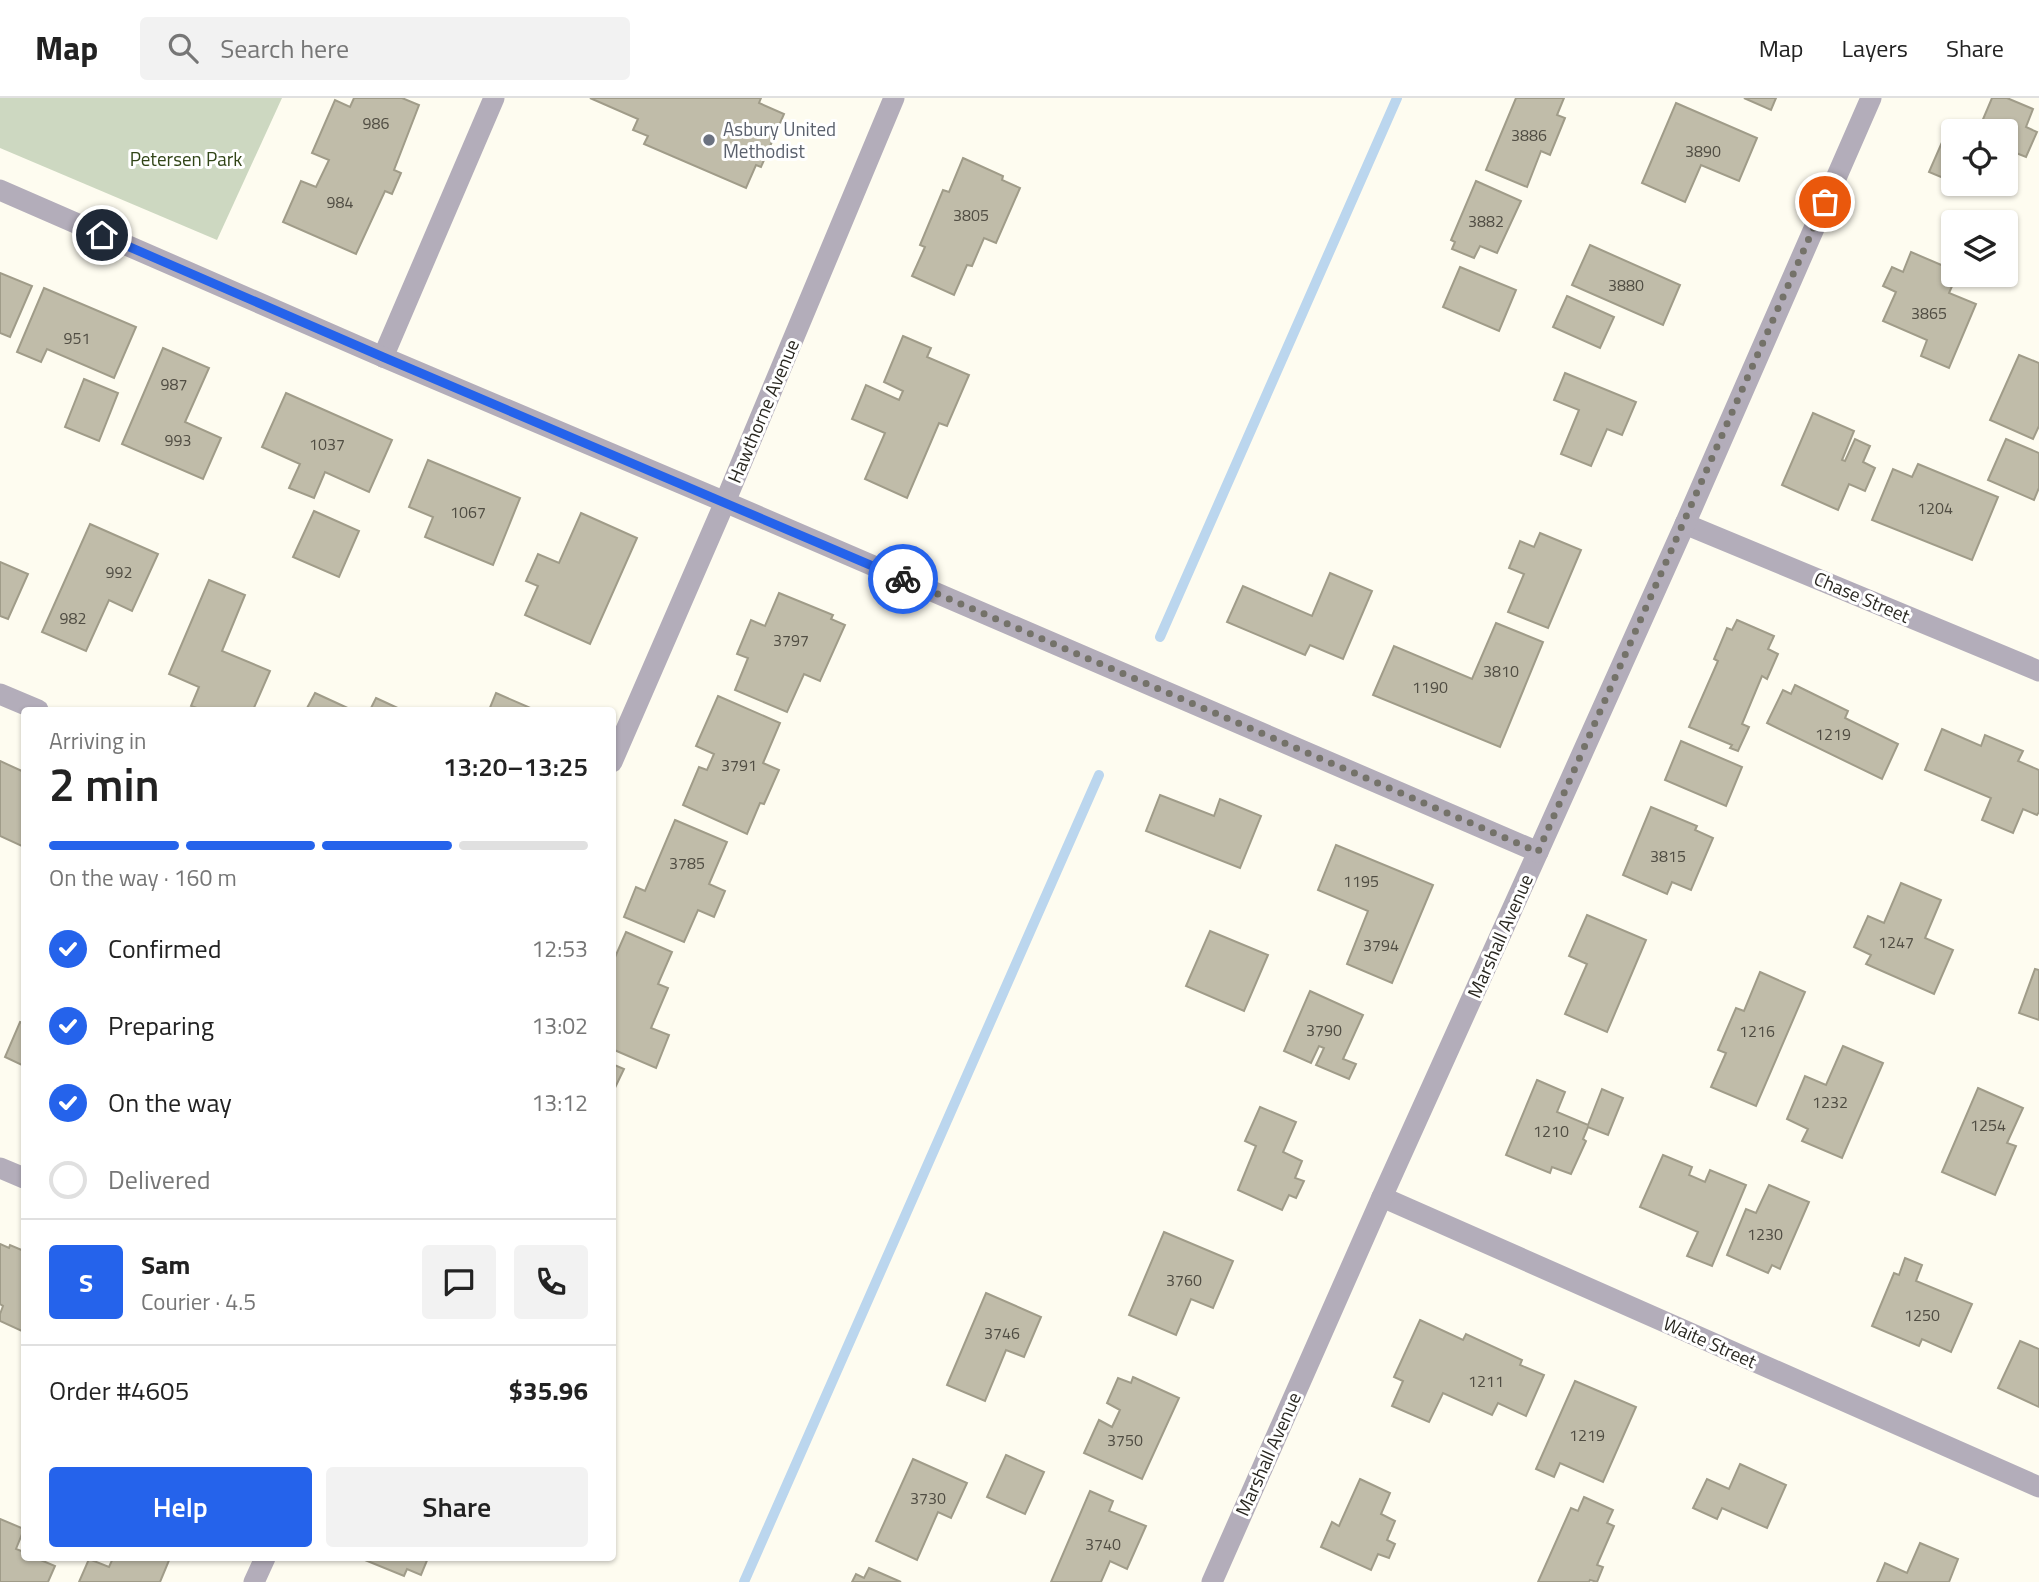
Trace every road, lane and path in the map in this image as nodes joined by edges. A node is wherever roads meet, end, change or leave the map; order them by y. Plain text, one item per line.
1 (494, 98) edge
2 (894, 98) edge
3 (1871, 98) edge
4 (0, 190) edge
5 (383, 357) junction
6 (724, 502) junction
7 (1685, 524) junction
8 (2039, 671) edge
9 (0, 694) edge
10 (31, 707) edge
11 (616, 753) edge
12 (1538, 852) junction
13 (0, 1168) edge
14 (21, 1177) edge
15 (1382, 1197) junction
16 (2039, 1487) edge
17 (264, 1561) edge
18 (254, 1582) edge
19 (1212, 1582) edge

1 - 5 street
2 - 6 street, Hawthorne Avenue
3 - 7 street, Marshall Avenue
4 - 5 street
5 - 6 street
6 - 11 street, Hawthorne Avenue
6 - 12 street
7 - 8 street, Chase Street
7 - 12 street, Marshall Avenue
9 - 10 street
12 - 15 street, Marshall Avenue
13 - 14 street
15 - 16 street, Waite Street
15 - 19 street, Marshall Avenue
17 - 18 street

